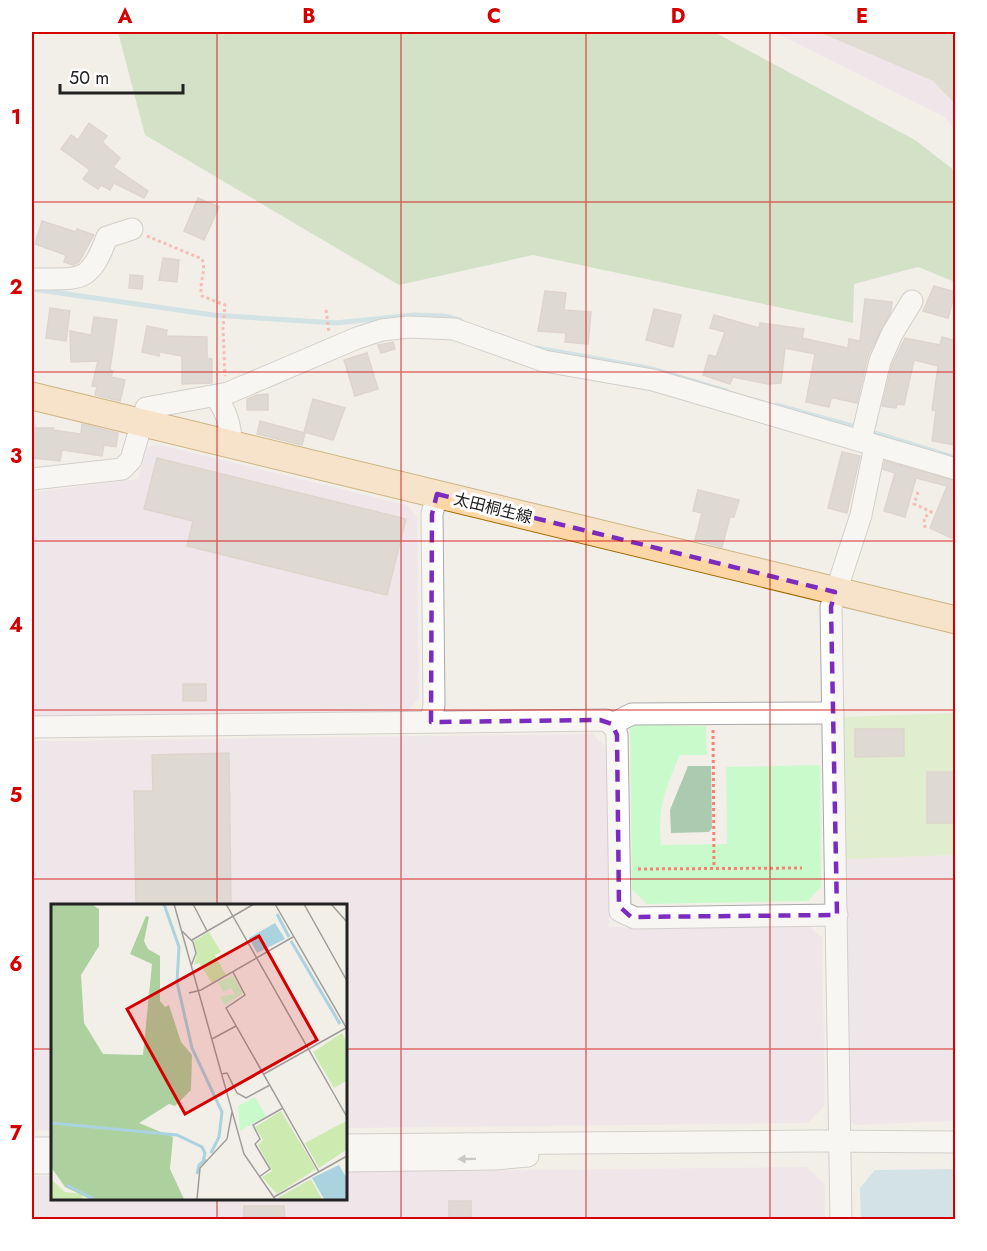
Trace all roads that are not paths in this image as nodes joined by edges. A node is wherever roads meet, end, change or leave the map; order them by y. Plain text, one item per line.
1 (132, 229) road end
2 (32, 279) edge
3 (912, 301) dead end
4 (221, 394) junction
5 (32, 396) edge
6 (141, 422) junction
7 (866, 436) junction
8 (231, 443) junction
9 (956, 469) edge
10 (32, 479) edge
11 (437, 494) junction
12 (835, 592) junction
13 (956, 620) edge
14 (833, 713) junction
15 (431, 722) junction
16 (612, 724) junction
17 (32, 727) edge
18 (837, 915) junction
19 (956, 1142) edge
20 (840, 1143) junction
21 (346, 1145) edge
22 (32, 1148) edge
23 (51, 1148) edge
24 (346, 1161) edge
25 (32, 1163) edge
26 (51, 1163) edge
27 (841, 1220) edge

1 - 2 street
3 - 7 street
4 - 6 street
4 - 7 street
4 - 8 street
5 - 6 main road, 太田桐生線
6 - 8 main road, 太田桐生線
6 - 10 street
7 - 9 street
7 - 12 street
8 - 11 main road, 太田桐生線
11 - 12 main road, 太田桐生線
11 - 15 street
12 - 13 main road, 太田桐生線
12 - 14 street
14 - 16 street
14 - 18 street
15 - 16 street
15 - 17 street
16 - 18 street
18 - 20 street
19 - 20 street
20 - 21 street
20 -> 24 street
20 - 27 street
22 - 23 street
25 - 26 street

